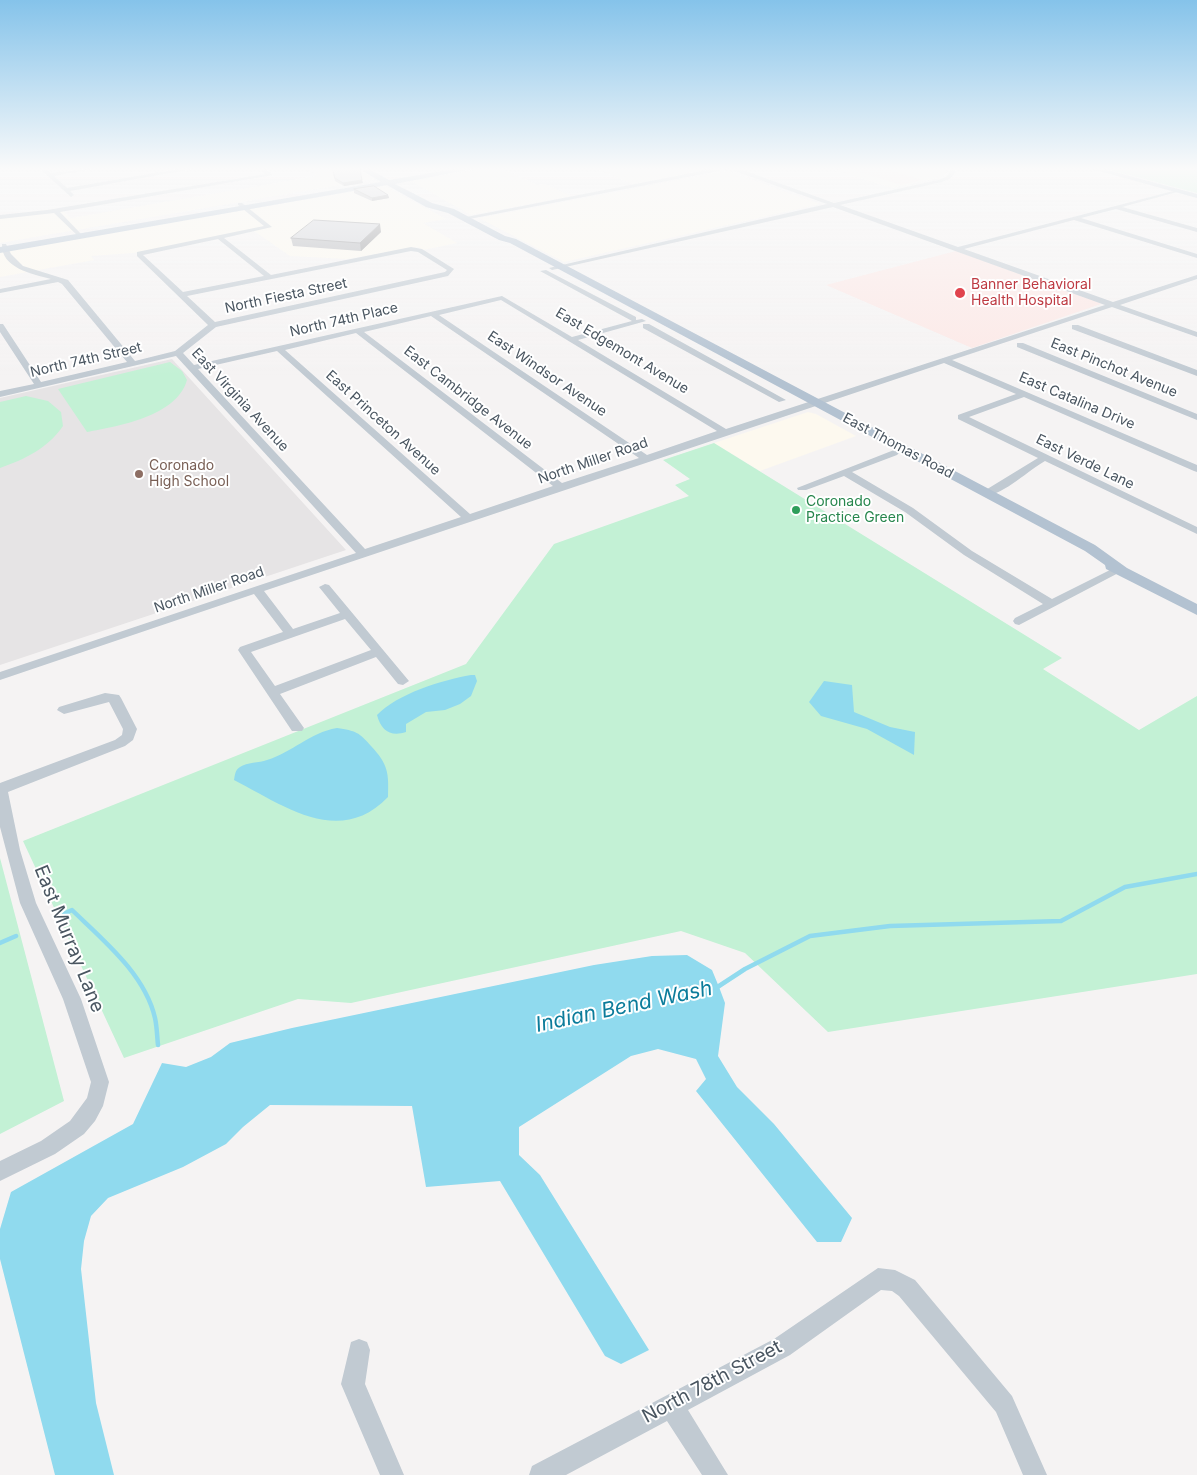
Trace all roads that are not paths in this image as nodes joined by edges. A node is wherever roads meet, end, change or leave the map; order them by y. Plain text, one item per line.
1 (61, 237) edge
2 (214, 237) edge
3 (219, 237) edge
4 (500, 237) edge
5 (694, 237) edge
6 (924, 237) edge
7 (1003, 237) edge
8 (1134, 237) edge
9 (2, 247) edge
10 (958, 249) junction
11 (140, 252) joint
12 (1197, 256) edge
13 (552, 269) junction
14 (269, 277) junction
15 (1197, 277) edge
16 (60, 279) junction
17 (0, 291) edge
18 (181, 295) junction
19 (502, 298) joint
20 (1113, 305) junction
21 (1125, 309) junction
22 (431, 313) junction
23 (631, 313) junction
24 (650, 321) junction
25 (213, 325) junction
26 (0, 326) edge
27 (1075, 327) junction
28 (664, 329) junction
29 (357, 330) junction
30 (1197, 335) edge
31 (573, 339) junction
32 (1020, 345) junction
33 (278, 348) junction
34 (178, 354) junction
35 (982, 357) dead end
36 (945, 360) junction
37 (973, 360) dead end
38 (133, 364) junction
39 (958, 366) junction
40 (193, 368) junction
41 (1197, 373) edge
42 (751, 379) junction
43 (38, 385) junction
44 (0, 394) edge
45 (1024, 394) junction
46 (782, 400) dead end
47 (811, 403) junction
48 (1197, 417) edge
49 (725, 432) junction
50 (894, 453) junction
51 (1045, 458) junction
52 (647, 459) junction
53 (1197, 469) edge
54 (845, 472) junction
55 (562, 488) junction
56 (802, 488) dead end
57 (988, 494) junction
58 (469, 519) junction
59 (1197, 531) edge
60 (363, 554) junction
61 (1120, 569) junction
62 (325, 587) dead end
63 (257, 590) junction
64 (1052, 604) junction
65 (1197, 610) edge
66 (348, 614) junction
67 (1019, 621) dead end
68 (291, 634) junction
69 (378, 652) junction
70 (0, 676) edge
71 (403, 681) dead end
72 (272, 692) junction
73 (64, 710) dead end
74 (297, 728) dead end
75 (0, 789) edge
76 (0, 1171) edge
77 (359, 1350) dead end
78 (671, 1405) junction
79 (392, 1475) edge
80 (541, 1475) edge
81 (716, 1475) edge
82 (1035, 1475) edge

1 - 9 main road
2 - 11 street
3 - 14 street
4 - 13 main road, East Thomas Road
5 - 13 street
6 - 10 street
7 - 10 street
8 - 12 street
9 - 16 street
10 - 20 street
11 - 18 street, East Virginia Avenue
13 - 23 main road, East Thomas Road
13 - 23 main road, East Thomas Road
14 - 18 street
14 - 25 street, North Fiesta Street
15 - 20 street, North Miller Road
16 - 17 street
16 - 38 street
18 - 25 street, East Virginia Avenue
19 - 22 street, North 74th Place
19 - 31 street, East Edgemont Avenue
20 - 21 street
20 - 36 street, North Miller Road
21 - 27 street
21 - 30 street
22 - 29 street, North 74th Place
22 - 52 street, East Windsor Avenue
23 - 24 main road, East Thomas Road
24 - 28 main road, East Thomas Road
24 - 28 street, East Thomas Road
24 - 31 street
25 - 34 street, East Virginia Avenue
26 - 43 street
27 - 32 street
27 - 41 street
28 - 42 main road, East Thomas Road
28 - 47 main road, East Thomas Road
29 - 33 street, North 74th Place
29 - 55 street, East Cambridge Avenue
31 - 49 street, East Edgemont Avenue
32 - 35 street
32 - 48 street, East Pinchot Avenue
33 - 40 street, North 74th Place
33 - 58 street, East Princeton Avenue
34 - 38 street, North 74th Street
34 - 40 street, East Virginia Avenue
36 - 39 street, East Catalina Drive
36 - 47 street, North Miller Road
37 - 39 street
38 - 43 street, North 74th Street
39 - 45 street, East Catalina Drive
40 - 60 street, East Virginia Avenue
42 - 46 street, East Thomas Road
42 - 47 main road, East Thomas Road
43 - 44 street, North 74th Street
45 - 51 street, East Verde Lane
45 - 53 street, East Catalina Drive
47 - 49 street, North Miller Road
47 - 50 main road, East Thomas Road
47 - 57 main road, East Thomas Road
49 - 52 street, North Miller Road
50 - 54 street
50 - 61 main road, East Thomas Road
51 - 57 street
51 - 59 street, East Verde Lane
52 - 55 street, North Miller Road
54 - 56 street
54 - 64 street
55 - 58 street, North Miller Road
57 - 61 main road, East Thomas Road
58 - 60 street, North Miller Road
60 - 63 street, North Miller Road
61 - 64 street
61 - 65 main road, East Thomas Road
62 - 66 street
63 - 68 street
63 - 70 street, North Miller Road
64 - 67 street
66 - 68 street
66 - 69 street
68 - 72 street
69 - 71 street
69 - 72 street
72 - 74 street
73 - 75 street
75 - 76 street, East Murray Lane
77 - 79 street
78 - 80 street, North 78th Street
78 - 81 street
78 - 82 street, North 78th Street

